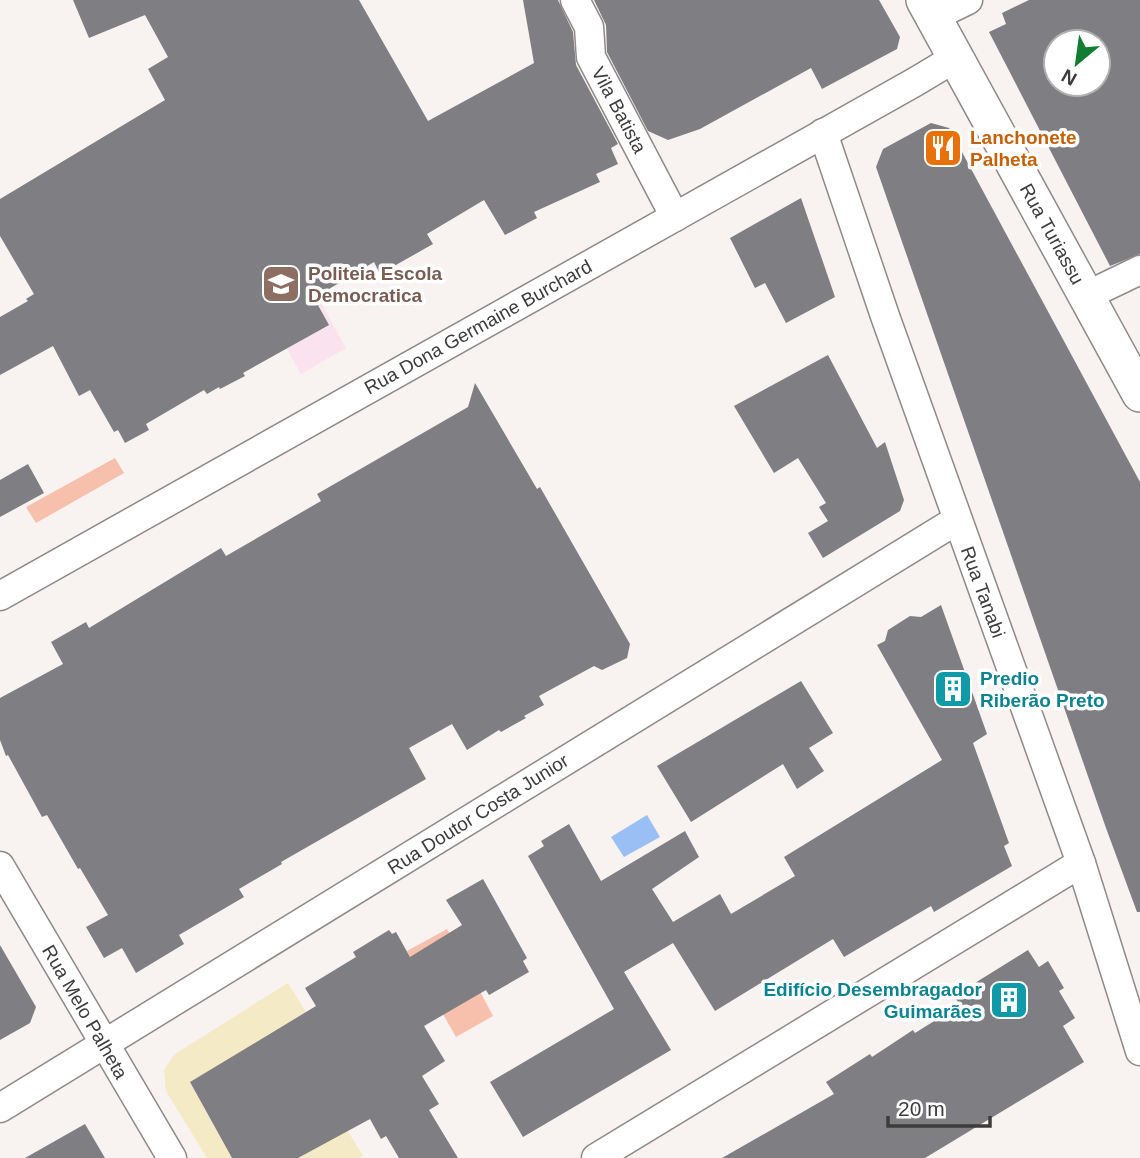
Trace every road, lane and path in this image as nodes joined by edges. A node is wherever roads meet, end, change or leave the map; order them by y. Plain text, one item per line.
1 (575, 0) edge
2 (968, 0) edge
3 (928, 8) edge
4 (955, 58) junction
5 (823, 133) junction
6 (675, 217) junction
7 (1140, 270) edge
8 (1086, 296) junction
9 (1140, 394) edge
10 (957, 520) junction
11 (0, 596) edge
12 (1081, 863) junction
13 (0, 866) edge
14 (104, 1044) junction
15 (1140, 1051) edge
16 (0, 1108) edge
17 (172, 1158) edge
18 (596, 1158) edge

1 - 6 street, Vila Batista
2 - 3 street
3 - 4 street, Rua Turiassu
4 - 5 street, Rua Dona Germaine Burchard
4 - 8 street, Rua Turiassu
5 - 6 street, Rua Dona Germaine Burchard
5 - 10 street, Rua Tanabi
6 - 11 street, Rua Dona Germaine Burchard
7 - 8 street
8 - 9 street, Rua Turiassu
10 - 12 street, Rua Tanabi
10 - 14 street, Rua Doutor Costa Junior
12 - 15 street, Rua Tanabi
12 - 18 street
13 - 14 street, Rua Melo Palheta
14 - 16 street, Rua Doutor Costa Junior
14 - 17 street, Rua Melo Palheta

